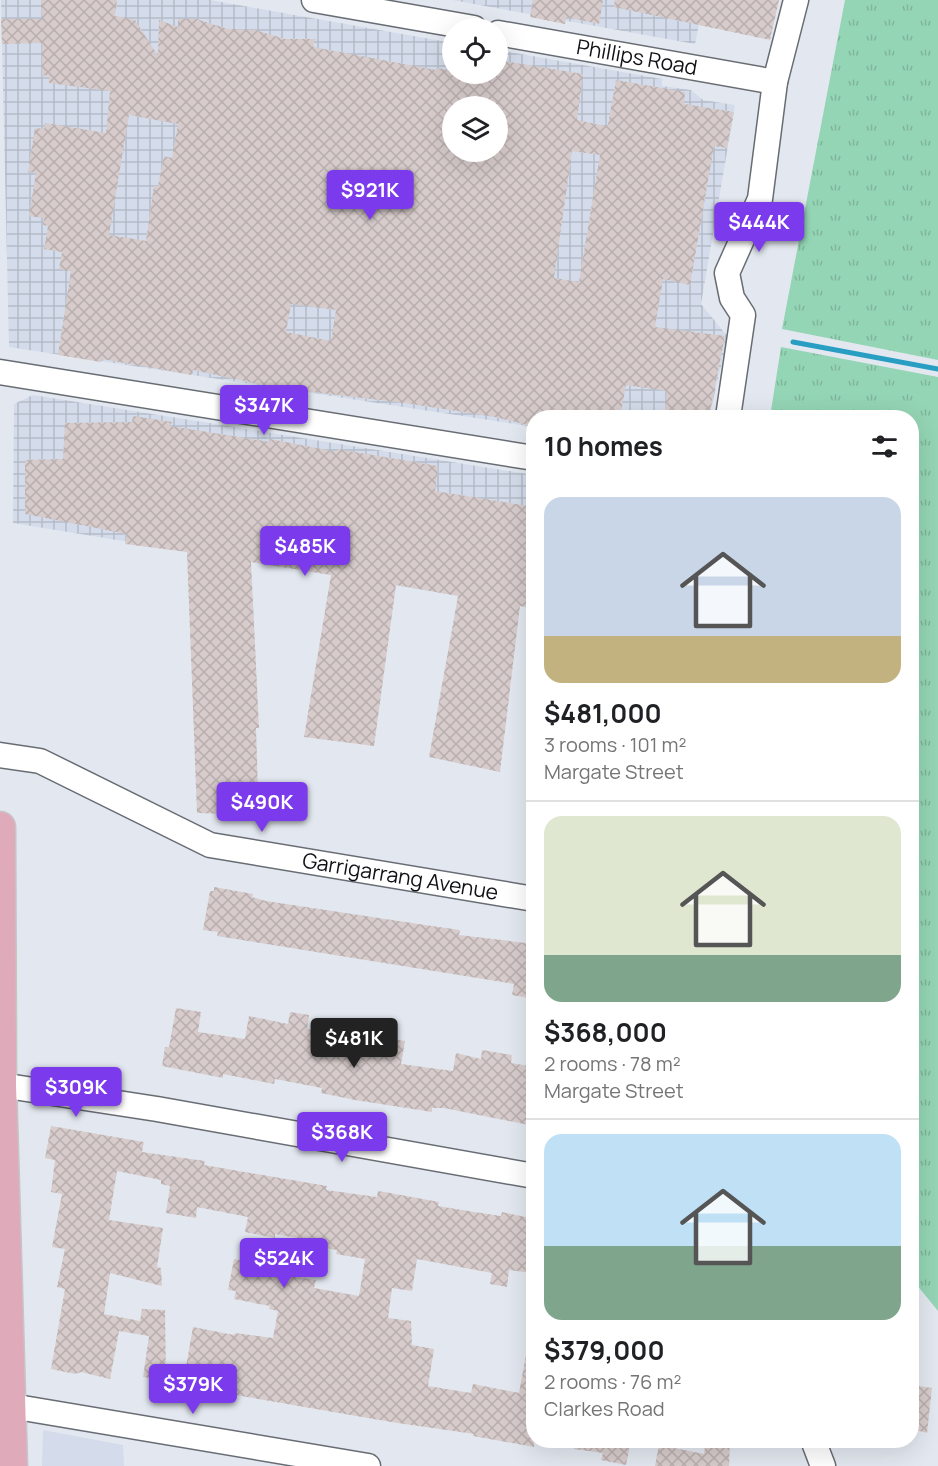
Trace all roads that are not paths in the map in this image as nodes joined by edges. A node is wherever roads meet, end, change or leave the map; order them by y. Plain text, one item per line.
1 (314, 0) edge
2 (796, 0) edge
3 (442, 22) edge
4 (508, 35) edge
5 (775, 82) junction
6 (0, 372) edge
7 (730, 410) edge
8 (526, 457) edge
9 (0, 755) edge
10 (0, 827) edge
11 (526, 898) edge
12 (1, 1085) edge
13 (526, 1175) edge
14 (11, 1406) junction
15 (816, 1448) edge
16 (12, 1466) edge
17 (368, 1466) edge
18 (824, 1466) edge

1 - 3 street
2 - 5 street
4 - 5 street, Phillips Road
5 - 7 street
6 - 8 street
9 - 11 street, Garrigarrang Avenue
10 - 12 main road
12 - 13 street
12 - 14 main road
14 - 16 main road
14 - 17 street
15 - 18 street

